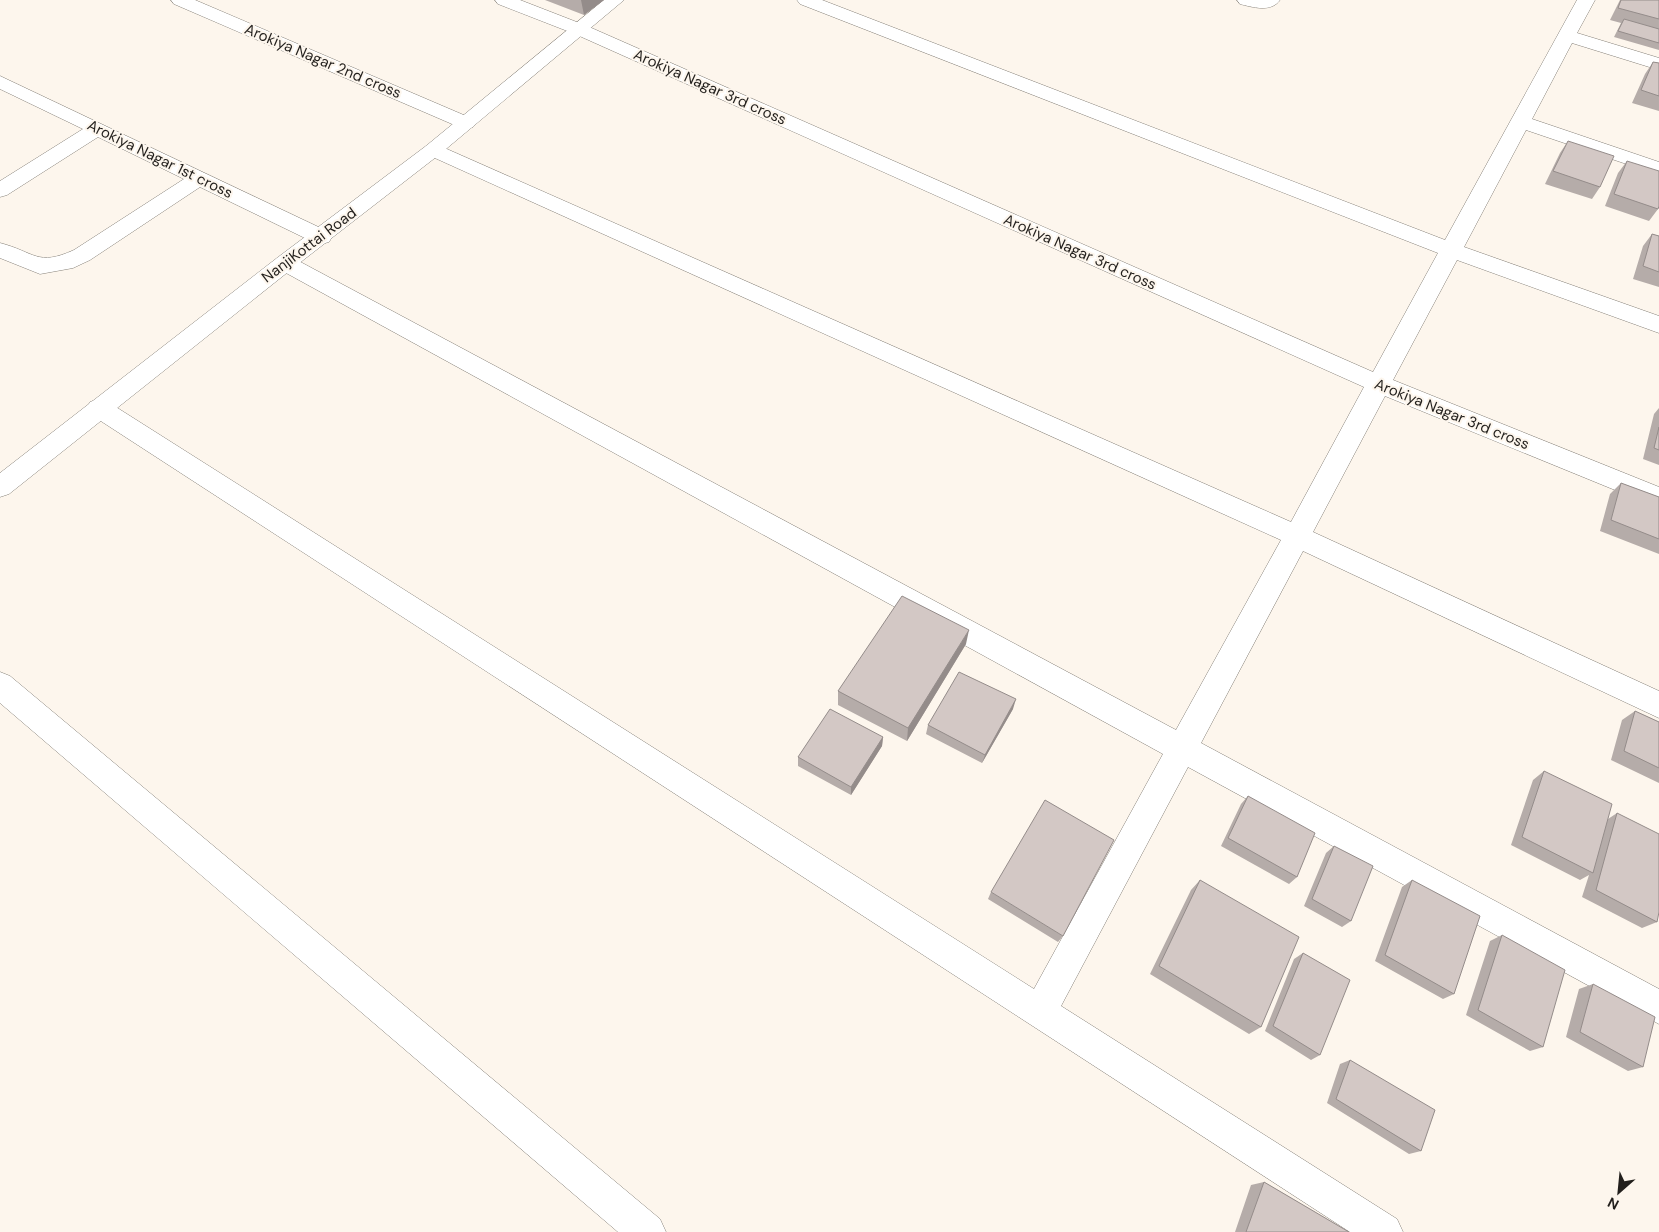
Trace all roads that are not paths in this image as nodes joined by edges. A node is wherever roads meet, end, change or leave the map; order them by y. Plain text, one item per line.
1 (180, 0) edge
2 (504, 0) edge
3 (615, 0) edge
4 (806, 0) edge
5 (1246, 0) edge
6 (1271, 0) edge
7 (1586, 0) edge
8 (580, 30) junction
9 (1567, 36) junction
10 (1659, 64) edge
11 (0, 82) edge
12 (1520, 122) junction
13 (466, 123) junction
14 (97, 129) junction
15 (433, 150) junction
16 (1659, 170) edge
17 (199, 178) junction
18 (0, 190) edge
19 (321, 236) junction
20 (0, 250) edge
21 (1451, 250) junction
22 (285, 263) junction
23 (1659, 325) edge
24 (1378, 384) junction
25 (99, 408) junction
26 (0, 486) edge
27 (1659, 498) edge
28 (1297, 536) junction
29 (0, 686) edge
30 (1659, 705) edge
31 (1182, 749) junction
32 (1659, 1007) edge
33 (1040, 1012) junction
34 (647, 1232) edge
35 (1384, 1232) edge

1 - 13 street, Arokiya Nagar 2nd cross
2 - 8 street, Arokiya Nagar 3rd cross
3 - 8 street, NanjiKottai Road
4 - 21 street
5 - 6 street
7 - 9 street
8 - 13 street, NanjiKottai Road
8 - 24 street, Arokiya Nagar 3rd cross
9 - 10 street
9 - 12 street
11 - 14 street, Arokiya Nagar 1st cross
12 - 16 street
12 - 21 street
13 - 15 street, NanjiKottai Road
14 - 17 street, Arokiya Nagar 1st cross
14 - 18 street
15 - 19 street, NanjiKottai Road
15 - 28 street
17 - 19 street, Arokiya Nagar 1st cross
17 - 20 street
19 - 22 street, NanjiKottai Road
21 - 23 street
21 - 24 street
22 - 25 street, NanjiKottai Road
22 - 31 street
24 - 27 street, Arokiya Nagar 3rd cross
24 - 28 street
25 - 26 street, NanjiKottai Road
25 - 33 street
28 - 30 street
28 - 31 street
29 - 34 street
31 - 32 street
31 - 33 street
33 - 35 street

